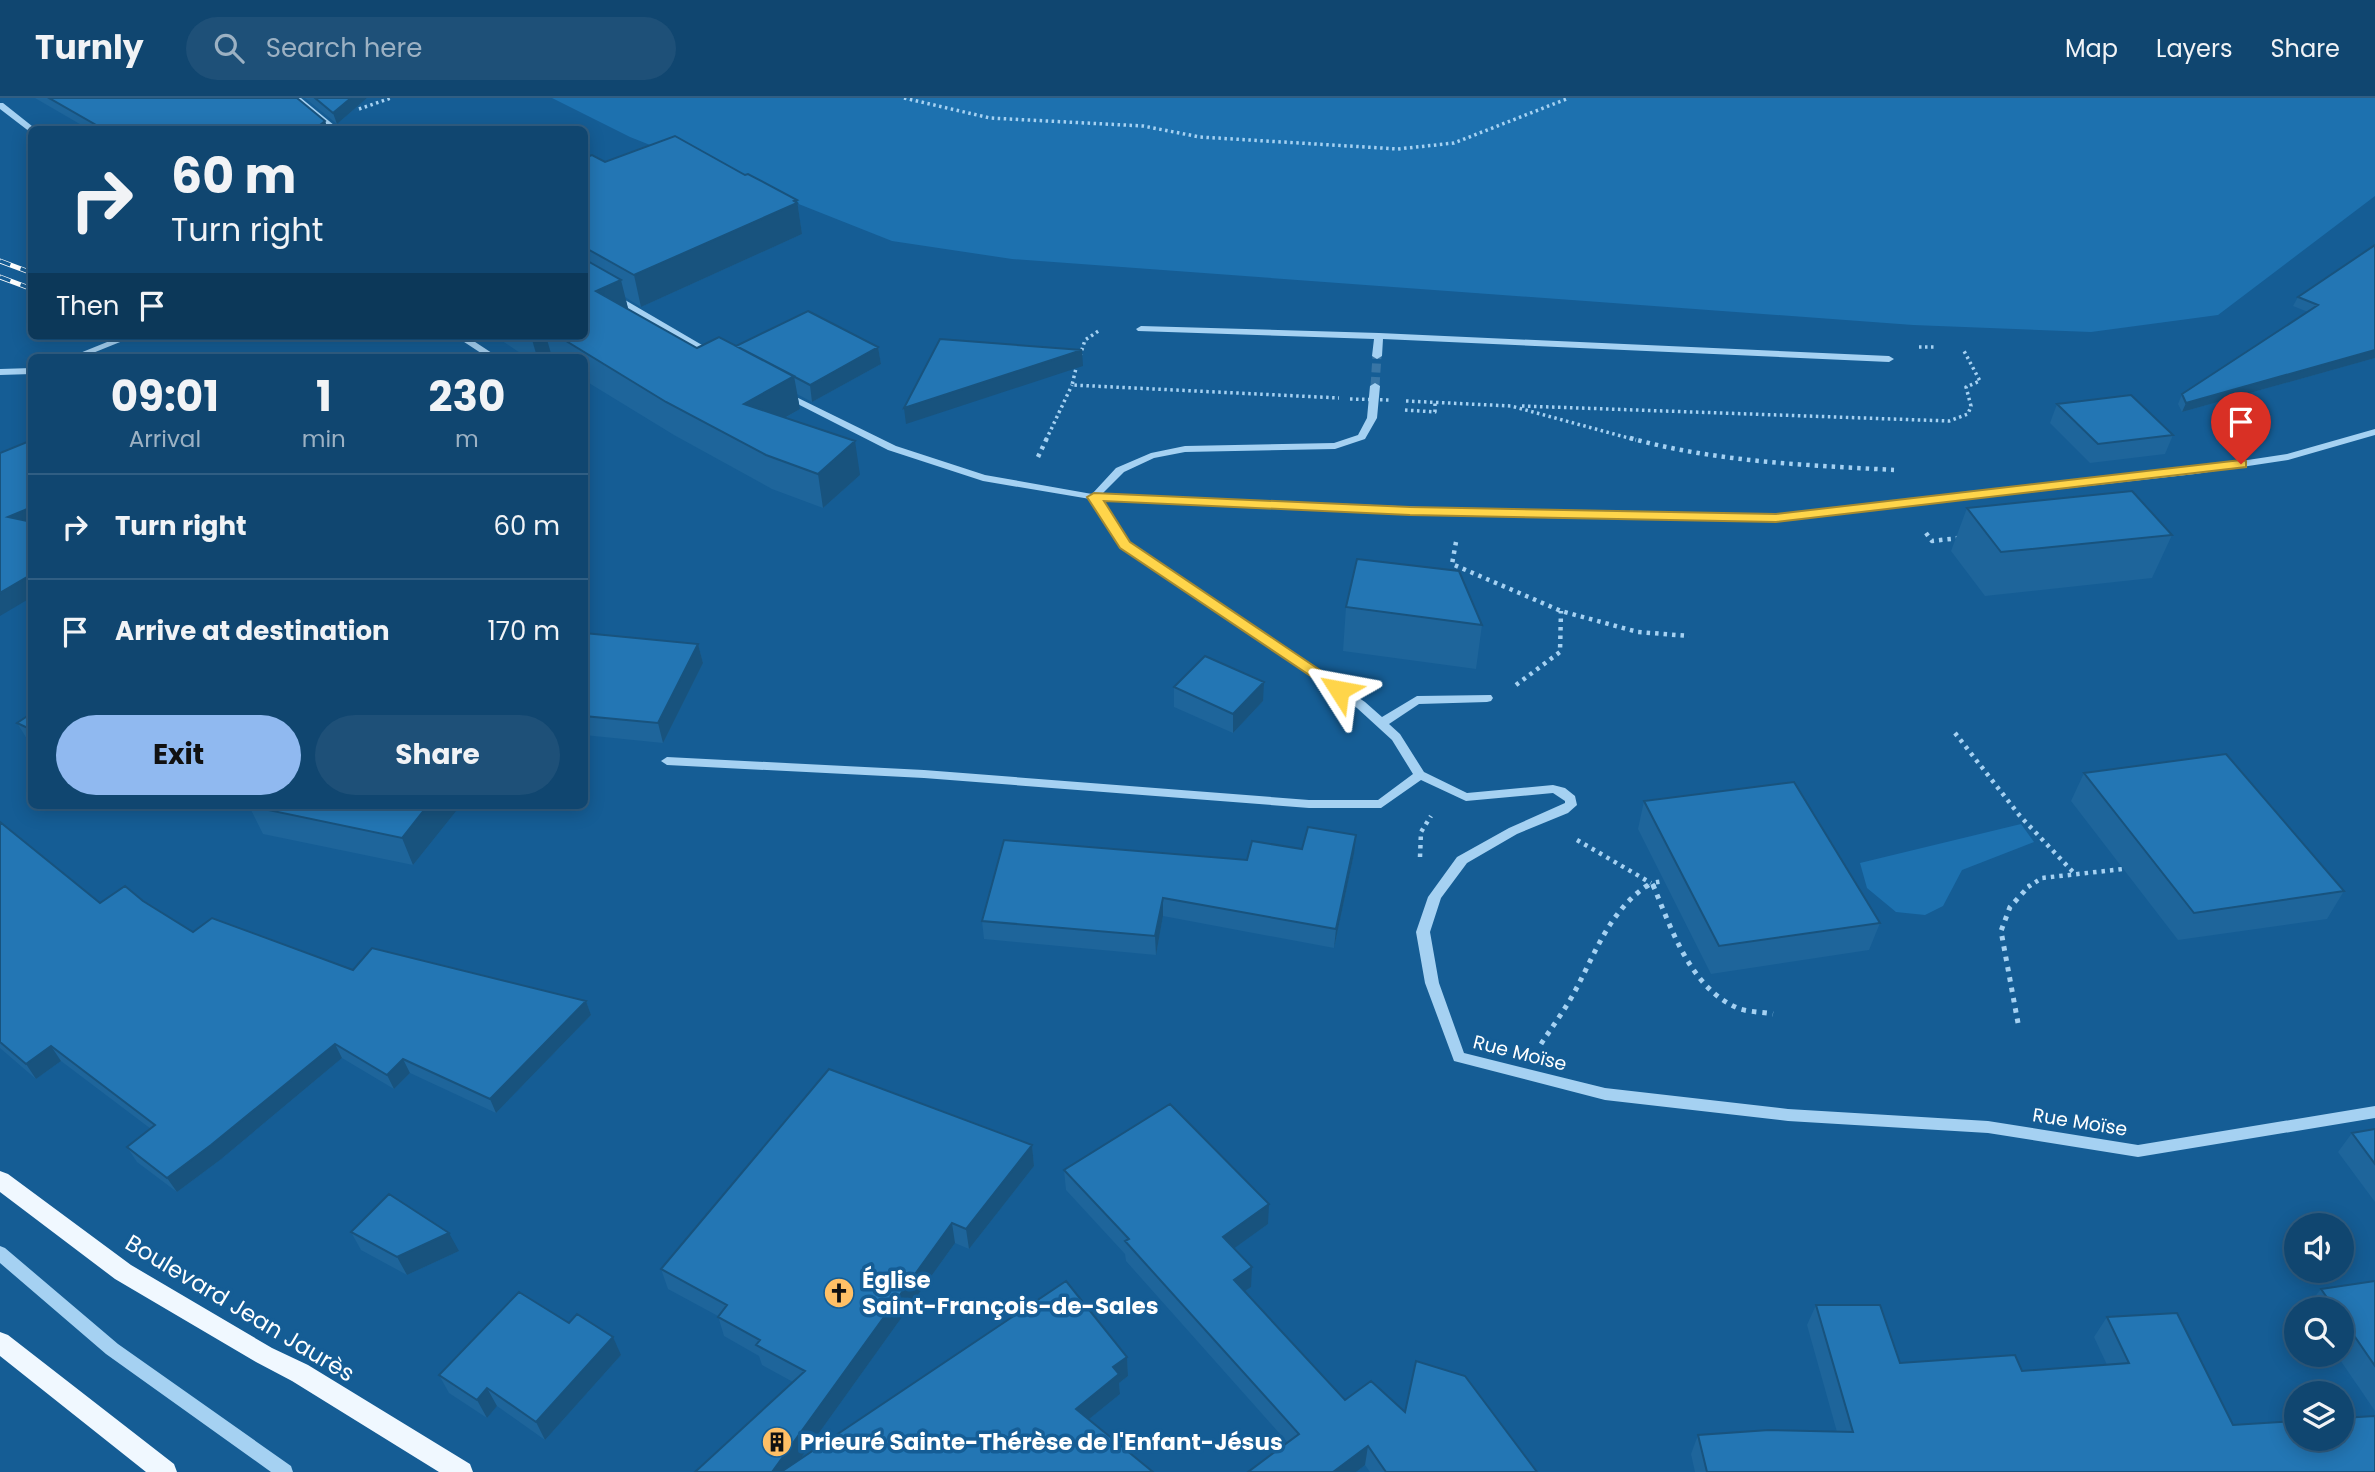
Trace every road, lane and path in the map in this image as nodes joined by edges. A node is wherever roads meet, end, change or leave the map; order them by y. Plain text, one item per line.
1 (296, 98) edge
2 (904, 98) edge
3 (1569, 98) edge
4 (0, 105) edge
5 (28, 126) edge
6 (332, 126) edge
7 (588, 281) edge
8 (1142, 329) dead end
9 (1100, 330) dead end
10 (1379, 336) junction
11 (120, 340) edge
12 (466, 340) edge
13 (1964, 351) dead end
14 (83, 354) edge
15 (488, 354) edge
16 (1377, 356) tunnel mouth
17 (1889, 359) dead end
18 (722, 360) edge
19 (28, 371) edge
20 (0, 372) edge
21 (1072, 385) junction
22 (1375, 386) tunnel mouth
23 (769, 387) edge
24 (1435, 402) junction
25 (1511, 406) junction
26 (1435, 412) dead end
27 (2375, 432) edge
28 (1897, 470) dead end
29 (1026, 485) junction
30 (1094, 497) junction
31 (1462, 513) junction
32 (1922, 529) dead end
33 (1960, 538) dead end
34 (1452, 564) junction
35 (1448, 576) edge
36 (1560, 611) junction
37 (1689, 636) dead end
38 (1487, 698) joint
39 (1381, 723) junction
40 (1955, 733) dead end
41 (667, 761) dead end
42 (1420, 775) junction
43 (1540, 820) junction
44 (1421, 832) dead end
45 (1419, 853) dead end
46 (2123, 869) dead end
47 (2073, 873) junction
48 (1664, 881) edge
49 (1652, 883) junction
50 (1773, 1014) dead end
51 (2018, 1023) dead end
52 (1524, 1073) junction
53 (2375, 1112) edge
54 (0, 1180) edge
55 (0, 1254) edge
56 (0, 1342) edge
57 (165, 1472) edge
58 (285, 1472) edge
59 (461, 1472) edge

1 - 6 street
2 - 3 path
4 - 5 street
7 - 18 street
8 - 10 street
9 - 21 path
10 - 16 lane
10 - 17 street
11 - 14 street
12 - 15 street
13 - 25 path
19 - 20 street
21 - 24 path, bridge
21 - 29 path
22 - 30 street
23 - 29 street
24 - 25 path
24 - 26 path
25 - 28 path
27 - 31 street
29 - 30 street
30 - 31 street
30 - 39 street
31 - 34 path
32 - 33 path
34 - 35 path
34 - 36 path
36 - 37 path
36 - 38 path
38 - 39 street
39 - 42 street
40 - 47 path
41 - 42 street
42 - 43 street, Rue Moïse
43 - 49 path
43 - 52 street, Rue Moïse
44 - 45 path
46 - 47 path
47 - 51 path
48 - 49 path
49 - 50 path
49 - 52 path
52 - 53 street, Rue Moïse
54 - 59 main road, Boulevard Jean Jaurès
55 - 58 street
56 - 57 main road

